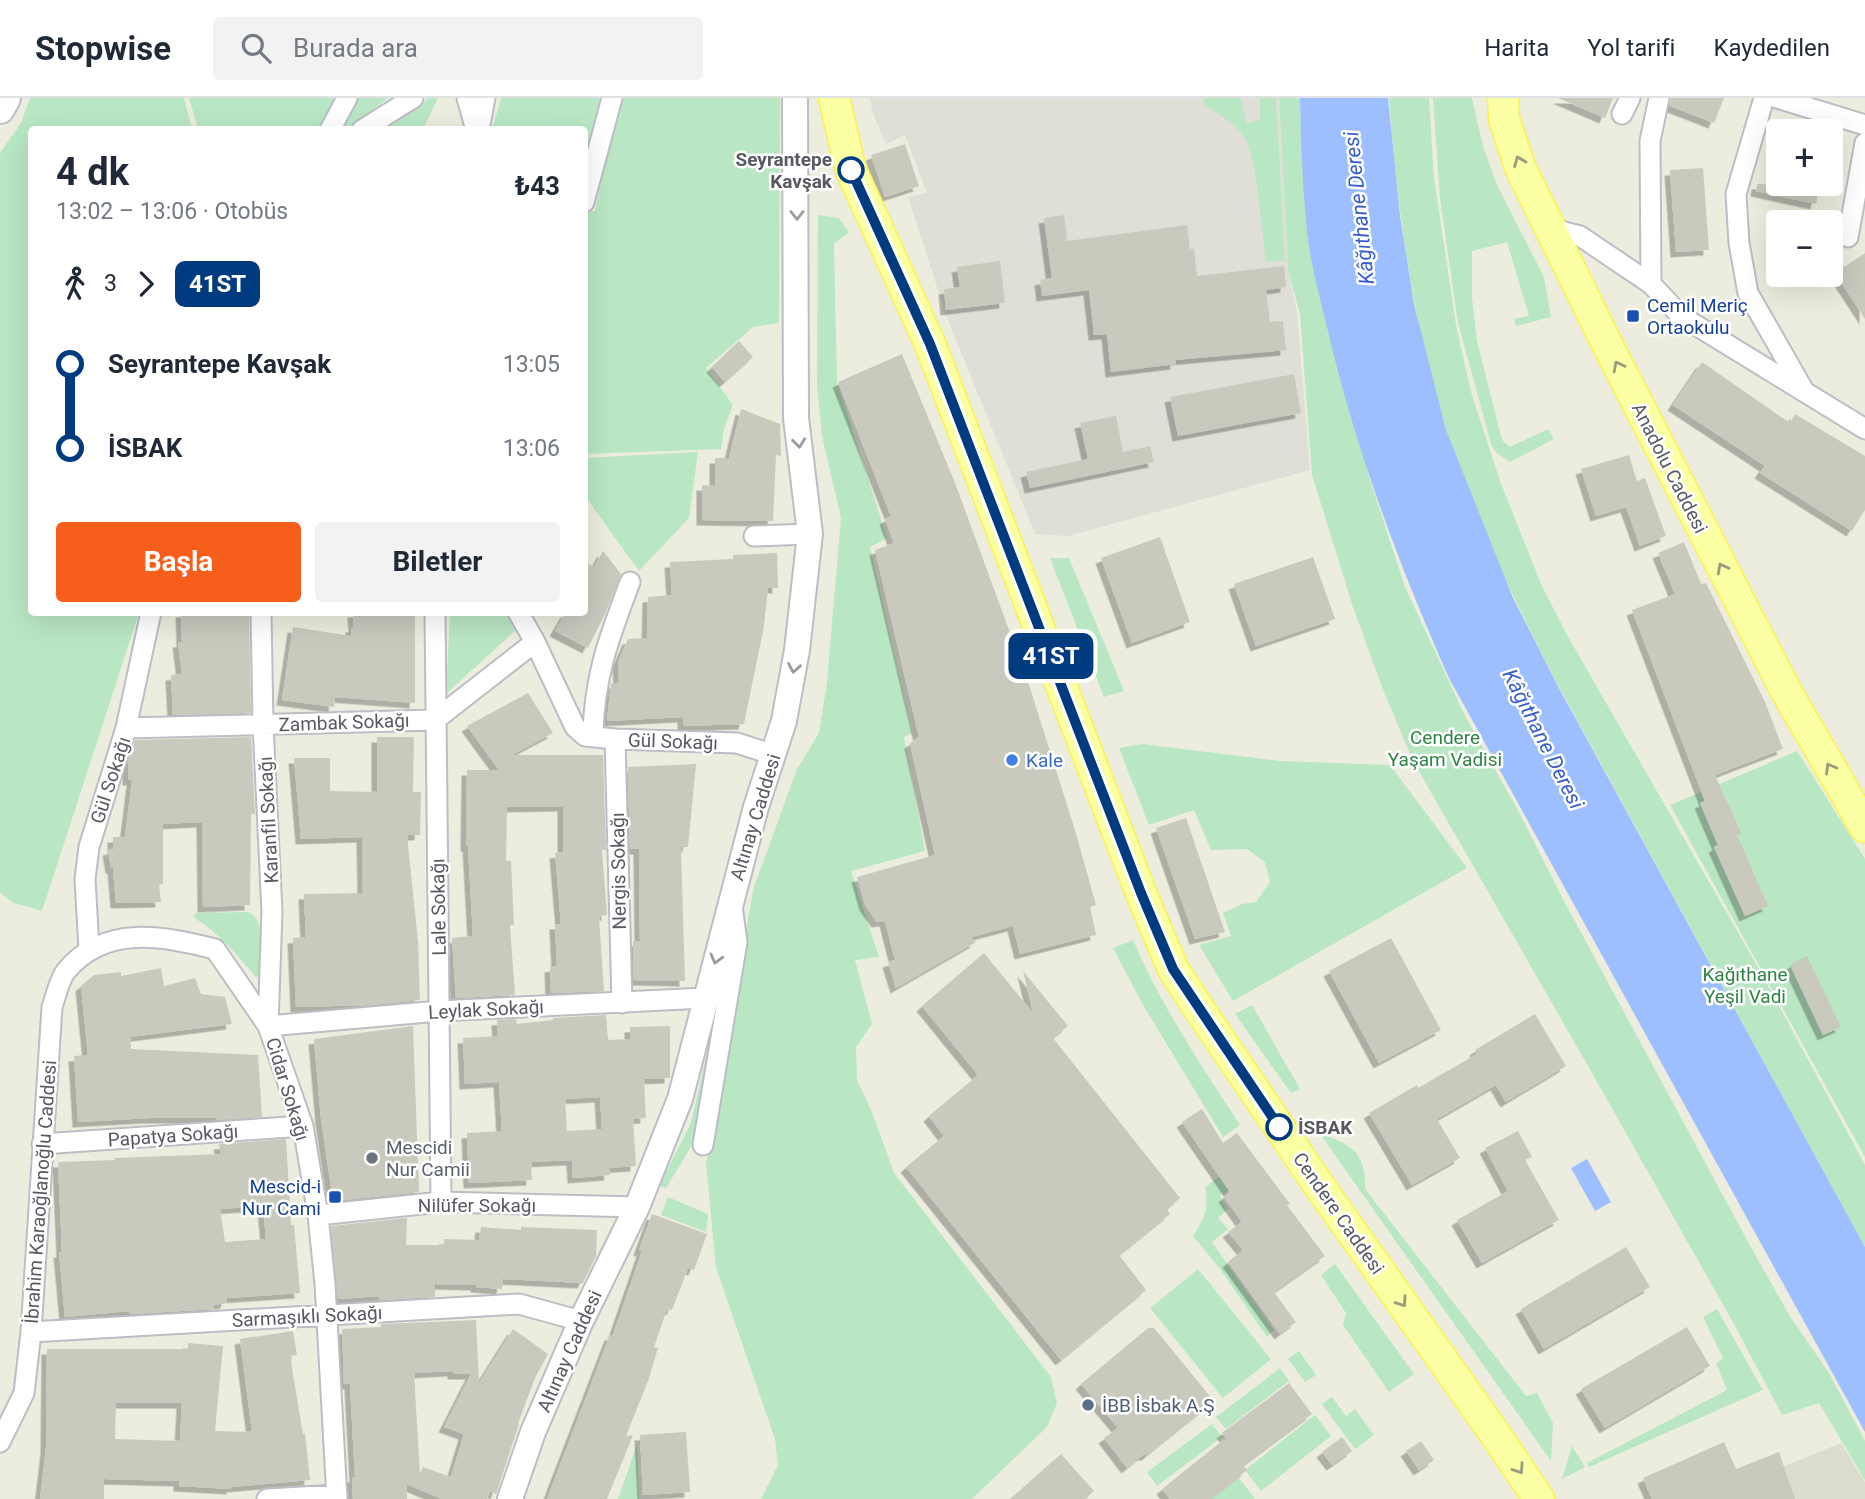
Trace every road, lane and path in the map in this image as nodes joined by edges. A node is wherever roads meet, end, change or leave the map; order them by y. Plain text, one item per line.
1 (6, 98) edge
2 (347, 98) edge
3 (413, 98) edge
4 (467, 98) edge
5 (485, 98) edge
6 (612, 98) edge
7 (795, 98) edge
8 (1659, 98) edge
9 (1764, 98) edge
10 (1777, 98) edge
11 (837, 105) edge
12 (1501, 105) edge
13 (0, 109) edge
14 (1865, 125) edge
15 (332, 126) edge
16 (368, 126) edge
17 (476, 126) edge
18 (478, 126) edge
19 (1865, 143) edge
20 (588, 187) edge
21 (1552, 229) junction
22 (1849, 237) dead end
23 (1651, 284) junction
24 (1806, 395) junction
25 (1865, 429) edge
26 (810, 534) junction
27 (754, 536) dead end
28 (630, 582) dead end
29 (150, 616) edge
30 (261, 616) edge
31 (435, 616) edge
32 (520, 616) edge
33 (535, 642) junction
34 (435, 720) junction
35 (263, 724) junction
36 (126, 728) junction
37 (593, 736) junction
38 (615, 739) junction
39 (774, 755) junction
40 (1865, 827) edge
41 (731, 898) junction
42 (89, 949) junction
43 (705, 998) junction
44 (622, 1003) junction
45 (439, 1011) junction
46 (268, 1026) junction
47 (303, 1126) junction
48 (42, 1144) junction
49 (704, 1144) dead end
50 (441, 1202) junction
51 (637, 1207) junction
52 (318, 1215) junction
53 (326, 1315) junction
54 (581, 1321) junction
55 (31, 1332) junction
56 (0, 1443) edge
57 (337, 1497) edge
58 (267, 1499) edge
59 (510, 1499) edge
60 (1539, 1499) edge

1 - 13 main road
2 - 15 street
3 - 16 street
4 - 17 street
5 - 18 street
6 - 20 street
7 -> 26 street, Altınay Caddesi
8 - 23 street
9 - 24 street
10 - 14 street
11 -> 60 main road, Cendere Caddesi
21 -> 12 main road, Anadolu Caddesi
19 - 22 street
21 - 23 street
40 -> 21 main road, Anadolu Caddesi
23 - 24 street
24 - 25 street
26 - 27 street
26 -> 39 street, Altınay Caddesi
28 - 37 street
29 - 36 street, Gül Sokağı
30 - 35 street, Karanfil Sokağı
31 - 34 street, Lale Sokağı
32 - 33 street
33 - 34 street, Zambak Sokağı
33 - 37 street
34 - 35 street, Zambak Sokağı
34 - 45 street, Lale Sokağı
35 - 36 street, Zambak Sokağı
35 - 46 street, Karanfil Sokağı
36 - 42 street, Gül Sokağı
37 - 38 street, Gül Sokağı
38 - 39 street, Gül Sokağı
38 - 44 street, Nergis Sokağı
39 - 41 street, Altınay Caddesi
41 -> 43 street, Altınay Caddesi
41 - 49 street
42 - 46 street, Cidar Sokağı
42 - 48 street, İbrahim Karaoğlanoğlu Caddesi
43 - 44 street, Leylak Sokağı
43 - 51 street, Altınay Caddesi
44 - 45 street, Leylak Sokağı
45 - 46 street, Leylak Sokağı
45 - 50 street, Lale Sokağı
46 - 47 street, Cidar Sokağı
47 - 48 street, Papatya Sokağı
47 - 52 street, Cidar Sokağı
48 - 55 street, İbrahim Karaoğlanoğlu Caddesi
50 - 51 street, Nilüfer Sokağı
50 - 52 street, Nilüfer Sokağı
51 - 54 street, Altınay Caddesi
52 - 53 street, Cidar Sokağı
53 - 54 street, Sarmaşıklı Sokağı
53 - 55 street, Sarmaşıklı Sokağı
53 - 57 street, Cidar Sokağı
54 - 59 street, Altınay Caddesi
55 - 56 street, İbrahim Karaoğlanoğlu Caddesi
57 - 58 street

